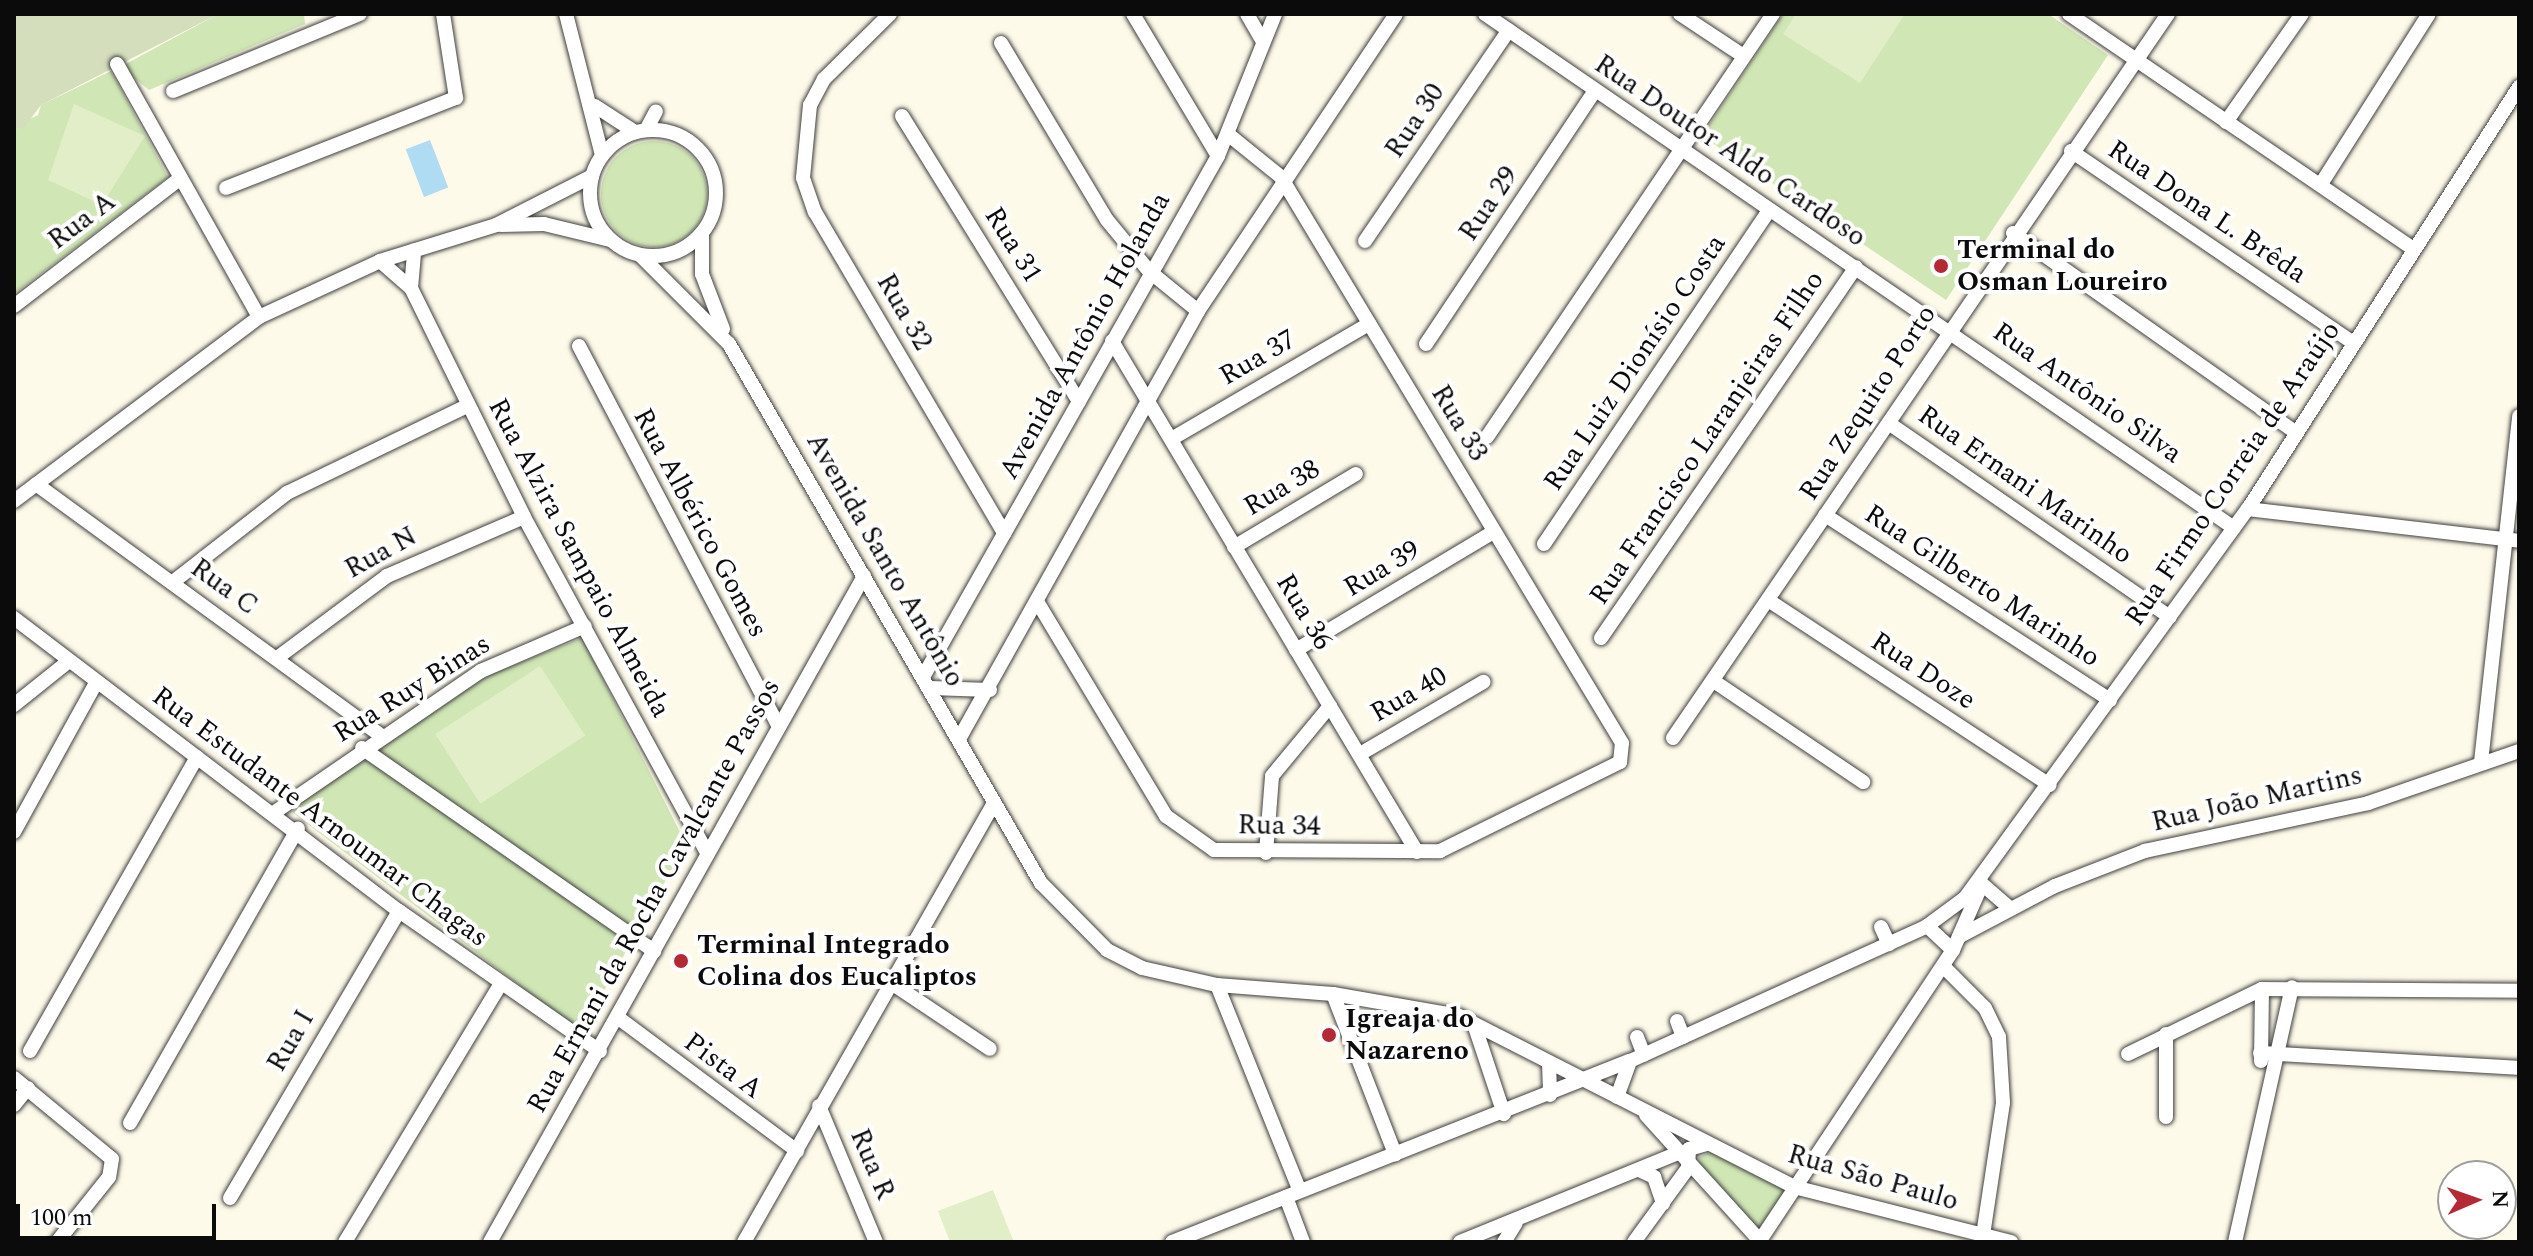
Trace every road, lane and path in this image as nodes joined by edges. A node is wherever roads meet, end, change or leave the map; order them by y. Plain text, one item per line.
1 (360, 14) edge
2 (443, 14) edge
3 (566, 14) edge
4 (890, 14) edge
5 (1133, 14) edge
6 (1247, 14) edge
7 (1275, 14) edge
8 (1396, 14) edge
9 (1485, 14) edge
10 (1680, 14) edge
11 (1773, 14) edge
12 (2069, 14) edge
13 (2168, 14) edge
14 (2302, 14) edge
15 (2429, 14) edge
16 (322, 22) edge
17 (1509, 30) junction
18 (1263, 42) junction
19 (1001, 43) dead end
20 (1742, 55) junction
21 (2135, 60) junction
22 (117, 64) dead end
23 (2519, 87) edge
24 (173, 91) dead end
25 (1594, 92) junction
26 (2513, 105) edge
27 (595, 106) junction
28 (656, 111) dead end
29 (902, 116) dead end
30 (2226, 122) junction
31 (640, 131) junction
32 (1229, 135) junction
33 (1682, 149) junction
34 (2071, 151) junction
35 (602, 155) junction
36 (1218, 156) junction
37 (592, 176) junction
38 (1281, 177) junction
39 (181, 178) junction
40 (2321, 184) junction
41 (226, 188) dead end
42 (1769, 211) junction
43 (496, 225) junction
44 (702, 233) junction
45 (2013, 233) junction
46 (610, 240) junction
47 (1365, 241) dead end
48 (2414, 249) junction
49 (414, 250) junction
50 (640, 255) junction
51 (380, 261) junction
52 (1856, 267) junction
53 (1149, 271) junction
54 (411, 288) junction
55 (14, 306) edge
56 (1198, 311) junction
57 (259, 317) junction
58 (1369, 324) junction
59 (1949, 327) junction
60 (1112, 341) junction
61 (2353, 343) junction
62 (729, 344) junction
63 (1426, 344) dead end
64 (579, 346) dead end
65 (1150, 398) junction
66 (1079, 402) junction
67 (467, 406) junction
68 (2519, 416) edge
69 (1890, 424) junction
70 (2295, 432) junction
71 (1487, 437) dead end
72 (1173, 438) junction
73 (1356, 474) dead end
74 (36, 484) junction
75 (14, 501) edge
76 (2248, 509) junction
77 (1825, 515) junction
78 (524, 517) junction
79 (2234, 528) junction
80 (1493, 532) junction
81 (1004, 533) junction
82 (2511, 540) edge
83 (1544, 544) dead end
84 (1234, 547) junction
85 (864, 576) junction
86 (173, 582) junction
87 (1768, 600) junction
88 (1038, 603) junction
89 (2170, 617) junction
90 (14, 618) edge
91 (585, 626) junction
92 (1601, 638) dead end
93 (1296, 650) junction
94 (277, 658) junction
95 (69, 661) junction
96 (927, 682) junction
97 (1483, 682) dead end
98 (1715, 682) junction
99 (96, 683) junction
100 (990, 690) junction
101 (2110, 700) junction
102 (14, 705) edge
103 (1330, 706) junction
104 (777, 723) junction
105 (380, 735) junction
106 (1673, 738) dead end
107 (959, 739) junction
108 (362, 748) junction
109 (2519, 751) edge
110 (1360, 754) junction
111 (1622, 754) joint
112 (197, 757) junction
113 (2481, 762) junction
114 (1863, 782) dead end
115 (2050, 785) junction
116 (994, 803) junction
117 (275, 812) junction
118 (298, 828) junction
119 (14, 832) edge
120 (706, 851) junction
121 (1417, 852) junction
122 (1266, 853) junction
123 (1982, 884) junction
124 (2010, 908) junction
125 (399, 911) junction
126 (1927, 926) junction
127 (1881, 927) dead end
128 (1956, 943) junction
129 (1889, 944) junction
130 (654, 951) junction
131 (1943, 966) junction
132 (890, 982) junction
133 (501, 983) junction
134 (1217, 985) junction
135 (2292, 987) junction
136 (2262, 989) junction
137 (2519, 991) edge
138 (1333, 994) junction
139 (620, 1019) junction
140 (1677, 1021) dead end
141 (1474, 1024) junction
142 (2166, 1034) junction
143 (1637, 1037) dead end
144 (1683, 1037) junction
145 (990, 1049) dead end
146 (30, 1051) dead end
147 (600, 1051) junction
148 (2128, 1054) dead end
149 (2267, 1054) junction
150 (1637, 1058) junction
151 (1549, 1063) junction
152 (2519, 1068) edge
153 (14, 1078) edge
154 (1583, 1081) junction
155 (28, 1088) junction
156 (1550, 1095) junction
157 (1617, 1097) junction
158 (14, 1105) edge
159 (819, 1106) junction
160 (1640, 1109) junction
161 (1504, 1114) junction
162 (2166, 1117) dead end
163 (130, 1123) dead end
164 (1707, 1144) junction
165 (797, 1151) junction
166 (1395, 1154) junction
167 (1676, 1154) junction
168 (1688, 1168) junction
169 (1639, 1170) junction
170 (1794, 1187) junction
171 (1293, 1194) junction
172 (230, 1198) dead end
173 (1663, 1203) junction
174 (1516, 1223) junction
175 (1983, 1236) junction
176 (57, 1242) edge
177 (345, 1242) edge
178 (490, 1242) edge
179 (744, 1242) edge
180 (876, 1242) edge
181 (1173, 1242) edge
182 (1303, 1242) edge
183 (1460, 1242) edge
184 (1504, 1242) edge
185 (1634, 1242) edge
186 (1760, 1242) edge
187 (2011, 1242) edge
188 (2235, 1242) edge

1 - 16 street
2 - 41 street
3 - 27 street
4 - 81 street, Rua 32
5 - 36 street
6 - 18 street
7 - 18 street, Avenida Antônio Holanda
8 - 38 street
9 - 17 street, Rua Doutor Aldo Cardoso
10 - 20 street
11 - 20 street
12 - 21 street
13 - 21 street, Rua Zequito Porto
14 - 30 street
15 - 40 street
16 - 24 street
17 - 25 street, Rua Doutor Aldo Cardoso
17 - 47 street, Rua 30
18 - 32 street, Avenida Antônio Holanda
19 - 53 street
20 - 33 street
21 - 30 street
21 - 34 street, Rua Zequito Porto
22 - 39 street
23 - 26 street, Rua Firmo Correia de Araújo
25 - 33 street, Rua Doutor Aldo Cardoso
25 - 63 street, Rua 29
26 - 48 street, Rua Firmo Correia de Araújo
27 - 31 street
27 - 35 street
28 - 31 street
29 - 66 street, Rua 31
30 - 40 street
31 - 35 street
31 - 44 street
32 - 36 street, Avenida Antônio Holanda
32 - 38 street, Rua 33
33 - 42 street, Rua Doutor Aldo Cardoso
33 - 71 street
34 - 45 street, Rua Zequito Porto
34 - 61 street, Rua Dona L. Brêda
35 - 37 street
36 - 53 street, Avenida Antônio Holanda
37 - 43 street
37 - 46 street
38 - 56 street
38 - 58 street, Rua 33
39 - 55 street, Rua A
39 - 57 street
40 - 48 street
42 - 52 street, Rua Doutor Aldo Cardoso
42 - 83 street, Rua Luiz Dionísio Costa
43 - 46 street
43 - 49 street
44 - 50 street
44 - 62 street, Avenida Santo Antônio
45 - 59 street, Rua Zequito Porto
45 - 70 street
46 - 50 street
48 - 61 street, Rua Firmo Correia de Araújo
49 - 51 street
49 - 54 street, Rua Alzira Sampaio Almeida
50 - 62 street, Avenida Santo Antônio
51 - 54 street, Rua Alzira Sampaio Almeida
51 - 57 street
52 - 59 street, Rua Doutor Aldo Cardoso
52 - 92 street, Rua Francisco Laranjeiras Filho
53 - 56 street
53 - 60 street, Avenida Antônio Holanda
54 - 67 street, Rua Alzira Sampaio Almeida
56 - 65 street
57 - 74 street
58 - 72 street, Rua 37
58 - 80 street, Rua 33
59 - 69 street, Rua Zequito Porto
59 - 79 street, Rua Antônio Silva
60 - 65 street, Rua 36
60 - 66 street, Avenida Antônio Holanda
61 - 70 street, Rua Firmo Correia de Araújo
62 - 85 street, Avenida Santo Antônio
64 - 104 street, Rua Albérico Gomes
65 - 72 street, Rua 36
65 - 88 street
66 - 81 street, Avenida Antônio Holanda
67 - 78 street, Rua Alzira Sampaio Almeida
67 - 86 street
68 - 82 street
69 - 77 street, Rua Zequito Porto
69 - 89 street, Rua Ernani Marinho
70 - 76 street, Rua Firmo Correia de Araújo
72 - 84 street, Rua 36
73 - 84 street, Rua 38
74 - 75 street
74 - 86 street, Rua C
76 - 79 street, Rua Firmo Correia de Araújo
76 - 82 street
77 - 87 street, Rua Zequito Porto
77 - 101 street, Rua Gilberto Marinho
78 - 91 street, Rua Alzira Sampaio Almeida
78 - 94 street, Rua N
79 - 89 street, Rua Firmo Correia de Araújo
80 - 93 street, Rua 39
80 - 111 street, Rua 33
81 - 96 street, Avenida Antônio Holanda
82 - 113 street
84 - 93 street, Rua 36
85 - 96 street, Avenida Santo Antônio
85 - 104 street, Rua Ernani da Rocha Cavalcante Passos
86 - 94 street, Rua C
87 - 98 street, Rua Zequito Porto
87 - 115 street, Rua Doze
88 - 100 street
88 - 122 street, Rua 34
89 - 101 street, Rua Firmo Correia de Araújo
90 - 95 street, Rua Estudante Arnoumar Chagas
91 - 105 street, Rua Ruy Binas
91 - 120 street, Rua Alzira Sampaio Almeida
93 - 103 street, Rua 36
94 - 105 street, Rua C
95 - 99 street, Rua Estudante Arnoumar Chagas
95 - 102 street
96 - 100 street
96 - 107 street, Avenida Santo Antônio
97 - 110 street, Rua 40
98 - 106 street, Rua Zequito Porto
98 - 114 street
99 - 112 street, Rua Estudante Arnoumar Chagas
99 - 119 street
100 - 107 street
101 - 115 street, Rua Firmo Correia de Araújo
103 - 110 street, Rua 36
103 - 122 street
104 - 120 street, Rua Ernani da Rocha Cavalcante Passos
105 - 108 street, Rua Ruy Binas
107 - 116 street, Avenida Santo Antônio
108 - 117 street, Rua Ruy Binas
108 - 130 street
109 - 113 street, Rua João Martins
110 - 121 street, Rua 36
111 - 121 street, Rua 34
112 - 117 street, Rua Estudante Arnoumar Chagas
112 - 146 street
113 - 124 street, Rua João Martins
115 - 123 street, Rua Firmo Correia de Araújo
116 - 132 street
116 - 134 street, Avenida Santo Antônio
117 - 118 street, Rua Estudante Arnoumar Chagas
118 - 125 street, Rua Estudante Arnoumar Chagas
118 - 163 street
120 - 130 street, Rua Ernani da Rocha Cavalcante Passos
121 - 122 street, Rua 34
123 - 124 street
123 - 126 street, Rua Firmo Correia de Araújo
123 - 128 street, Rua Firmo Correia de Araújo
124 - 128 street, Rua João Martins
125 - 133 street, Rua Estudante Arnoumar Chagas
125 - 172 street, Rua I
126 - 128 street
126 - 129 street, Rua Firmo Correia de Araújo
127 - 129 street
128 - 131 street, Rua Firmo Correia de Araújo
129 - 144 street, Rua Firmo Correia de Araújo
130 - 139 street, Rua Ernani da Rocha Cavalcante Passos
131 - 170 street, Rua Firmo Correia de Araújo
131 - 175 street
132 - 145 street
132 - 159 street
133 - 147 street, Rua Estudante Arnoumar Chagas
133 - 177 street
134 - 138 street, Avenida Santo Antônio
134 - 171 street
135 - 136 street
135 - 137 street
135 - 149 street
136 - 142 street
136 - 149 street
138 - 141 street, Rua São Paulo
138 - 166 street
139 - 147 street, Rua Ernani da Rocha Cavalcante Passos
139 - 165 street, Pista A
140 - 144 street
141 - 151 street, Rua São Paulo
141 - 161 street
142 - 148 street
142 - 162 street
143 - 150 street
144 - 150 street, Rua Firmo Correia de Araújo
147 - 178 street, Rua Ernani da Rocha Cavalcante Passos
149 - 152 street
149 - 188 street
150 - 154 street, Rua Firmo Correia de Araújo
150 - 157 street
151 - 154 street, Rua São Paulo
151 - 156 street
153 - 155 street
154 - 156 street, Rua Firmo Correia de Araújo
154 - 157 street, Rua São Paulo
155 - 158 street
155 - 176 street
156 - 161 street, Rua Firmo Correia de Araújo
157 - 160 street, Rua São Paulo
159 - 165 street
159 - 180 street, Rua R
160 - 164 street, Rua São Paulo
160 - 167 street
161 - 166 street, Rua Firmo Correia de Araújo
164 - 168 street
164 - 170 street, Rua São Paulo
165 - 179 street
166 - 171 street, Rua Firmo Correia de Araújo
167 - 168 street
167 - 169 street
168 - 173 street
168 - 186 street
169 - 173 street
169 - 174 street
170 - 175 street, Rua São Paulo
170 - 186 street, Rua Firmo Correia de Araújo
171 - 181 street, Rua Firmo Correia de Araújo
171 - 182 street
173 - 185 street
174 - 183 street
174 - 184 street
175 - 187 street, Rua São Paulo

